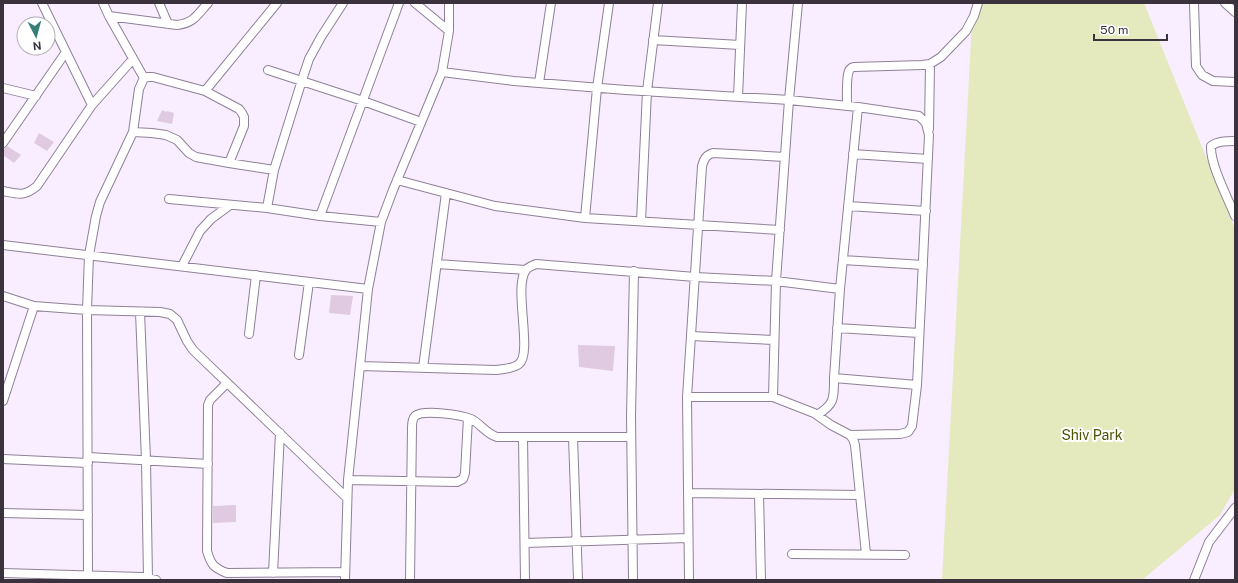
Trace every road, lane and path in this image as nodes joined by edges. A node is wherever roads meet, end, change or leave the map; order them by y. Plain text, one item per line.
1 (42, 3) edge
2 (103, 3) edge
3 (159, 3) edge
4 (208, 3) edge
5 (276, 3) edge
6 (343, 3) edge
7 (399, 3) edge
8 (415, 3) edge
9 (449, 3) edge
10 (551, 3) edge
11 (609, 3) edge
12 (658, 3) edge
13 (742, 3) edge
14 (798, 3) edge
15 (978, 3) edge
16 (1194, 3) edge
17 (1225, 3) edge
18 (1235, 12) edge
19 (109, 16) junction
20 (168, 24) junction
21 (449, 31) junction
22 (653, 40) junction
23 (740, 44) junction
24 (66, 52) junction
25 (133, 59) junction
26 (930, 64) junction
27 (268, 70) dead end
28 (442, 72) junction
29 (144, 78) junction
30 (302, 80) junction
31 (1235, 82) edge
32 (539, 83) junction
33 (3, 88) edge
34 (597, 88) junction
35 (205, 91) junction
36 (647, 91) junction
37 (36, 96) junction
38 (738, 97) junction
39 (789, 100) junction
40 (363, 101) junction
41 (92, 105) junction
42 (847, 106) junction
43 (858, 107) junction
44 (421, 122) junction
45 (133, 132) junction
46 (929, 135) junction
47 (1235, 141) edge
48 (3, 144) edge
49 (853, 154) junction
50 (785, 157) junction
51 (928, 159) junction
52 (230, 163) junction
53 (274, 170) junction
54 (397, 180) junction
55 (3, 191) edge
56 (446, 193) junction
57 (169, 199) dead end
58 (1232, 202) edge
59 (230, 205) junction
60 (848, 206) junction
61 (267, 208) junction
62 (926, 211) junction
63 (320, 216) junction
64 (1235, 216) edge
65 (585, 218) junction
66 (381, 222) junction
67 (641, 222) junction
68 (697, 225) junction
69 (780, 230) junction
70 (3, 245) edge
71 (89, 255) junction
72 (843, 260) junction
73 (437, 264) junction
74 (923, 265) junction
75 (182, 266) junction
76 (526, 270) junction
77 (634, 271) junction
78 (256, 275) junction
79 (695, 276) junction
80 (776, 281) junction
81 (310, 282) junction
82 (368, 288) junction
83 (840, 289) junction
84 (3, 296) edge
85 (34, 306) junction
86 (87, 310) junction
87 (140, 312) junction
88 (837, 328) junction
89 (920, 333) junction
90 (249, 334) dead end
91 (691, 336) junction
92 (774, 340) junction
93 (299, 355) dead end
94 (360, 366) junction
95 (423, 368) junction
96 (834, 378) junction
97 (227, 383) junction
98 (917, 385) junction
99 (687, 397) junction
100 (773, 397) junction
101 (3, 401) edge
102 (817, 415) junction
103 (468, 418) junction
104 (280, 433) junction
105 (850, 434) junction
106 (523, 437) junction
107 (573, 437) junction
108 (631, 437) junction
109 (3, 459) edge
110 (88, 460) junction
111 (146, 460) junction
112 (208, 464) junction
113 (348, 480) junction
114 (410, 481) junction
115 (688, 493) junction
116 (759, 494) junction
117 (860, 495) junction
118 (347, 498) junction
119 (1235, 508) edge
120 (3, 513) edge
121 (88, 515) junction
122 (688, 538) junction
123 (632, 539) junction
124 (577, 541) junction
125 (525, 543) junction
126 (792, 554) dead end
127 (866, 554) junction
128 (906, 555) dead end
129 (273, 572) junction
130 (3, 573) edge
131 (345, 576) edge
132 (88, 578) edge
133 (152, 579) edge
134 (410, 580) edge
135 (525, 580) edge
136 (578, 580) edge
137 (633, 580) edge
138 (689, 580) edge
139 (762, 580) edge
140 (1194, 580) edge

1 - 24 street
2 - 19 street
3 - 20 street
4 - 20 street
5 - 35 street
6 - 30 street
7 - 40 street
8 - 21 street
9 - 21 street
10 - 32 street
11 - 34 street
12 - 22 street
13 - 23 street
14 - 39 street
15 - 26 street
16 - 31 street
17 - 18 street
19 - 20 street
19 - 25 street
21 - 28 street
22 - 23 street
22 - 36 street
23 - 38 street
24 - 37 street
24 - 41 street
25 - 29 street
25 - 41 street
26 - 42 street
26 - 46 street
27 - 30 street
28 - 32 street
28 - 44 street
29 - 35 street
29 - 45 street
30 - 40 street
30 - 53 street
32 - 34 street
33 - 37 street
34 - 36 street
34 - 65 street
35 - 52 street
36 - 38 street
36 - 67 street
37 - 48 street
38 - 39 street
39 - 42 street
39 - 50 street
40 - 44 street
40 - 63 street
41 - 55 street
42 - 43 street
43 - 46 street
43 - 49 street
44 - 54 street
45 - 52 street
45 - 71 street
46 - 51 street
47 - 58 street
49 - 51 street
49 - 60 street
50 - 68 street
50 - 69 street
51 - 62 street
52 - 53 street
53 - 61 street
54 - 56 street
54 - 66 street
56 - 65 street
56 - 73 street
57 - 59 street
58 - 64 street
59 - 61 street
59 - 75 street
60 - 62 street
60 - 72 street
61 - 63 street
62 - 74 street
63 - 66 street
65 - 67 street
66 - 82 street
67 - 68 street
68 - 69 street
68 - 79 street
69 - 80 street
70 - 71 street
71 - 75 street
71 - 86 street
72 - 74 street
72 - 83 street
73 - 76 street
73 - 95 street
74 - 89 street
75 - 78 street
76 - 77 street
76 - 95 street
77 - 79 street
77 - 108 street
78 - 81 street
78 - 90 street
79 - 80 street
79 - 91 street
80 - 83 street
80 - 92 street
81 - 82 street
81 - 93 street
82 - 94 street
83 - 88 street
84 - 85 street
85 - 86 street
85 - 101 street
86 - 87 street
86 - 110 street
87 - 97 street
87 - 111 street
88 - 89 street
88 - 96 street
89 - 98 street
91 - 92 street
91 - 99 street
92 - 100 street
94 - 95 street
94 - 113 street
96 - 98 street
96 - 102 street
97 - 104 street
97 - 112 street
98 - 105 street
99 - 100 street
99 - 115 street
100 - 102 street
102 - 105 street
103 - 106 street
103 - 114 street
103 - 114 street
104 - 118 street
104 - 129 street
105 - 117 street
106 - 107 street
106 - 125 street
107 - 108 street
107 - 124 street
108 - 123 street
109 - 110 street
110 - 111 street
110 - 121 street
111 - 112 street
111 - 133 street
112 - 129 street
113 - 114 street
113 - 118 street
114 - 134 street
115 - 116 street
115 - 122 street
116 - 117 street
116 - 139 street
117 - 127 street
118 - 131 street
119 - 140 street
120 - 121 street
121 - 132 street
122 - 123 street
122 - 138 street
123 - 124 street
123 - 137 street
124 - 125 street
124 - 136 street
125 - 135 street
126 - 127 street
127 - 128 street
129 - 131 street
130 - 132 street
132 - 133 street

